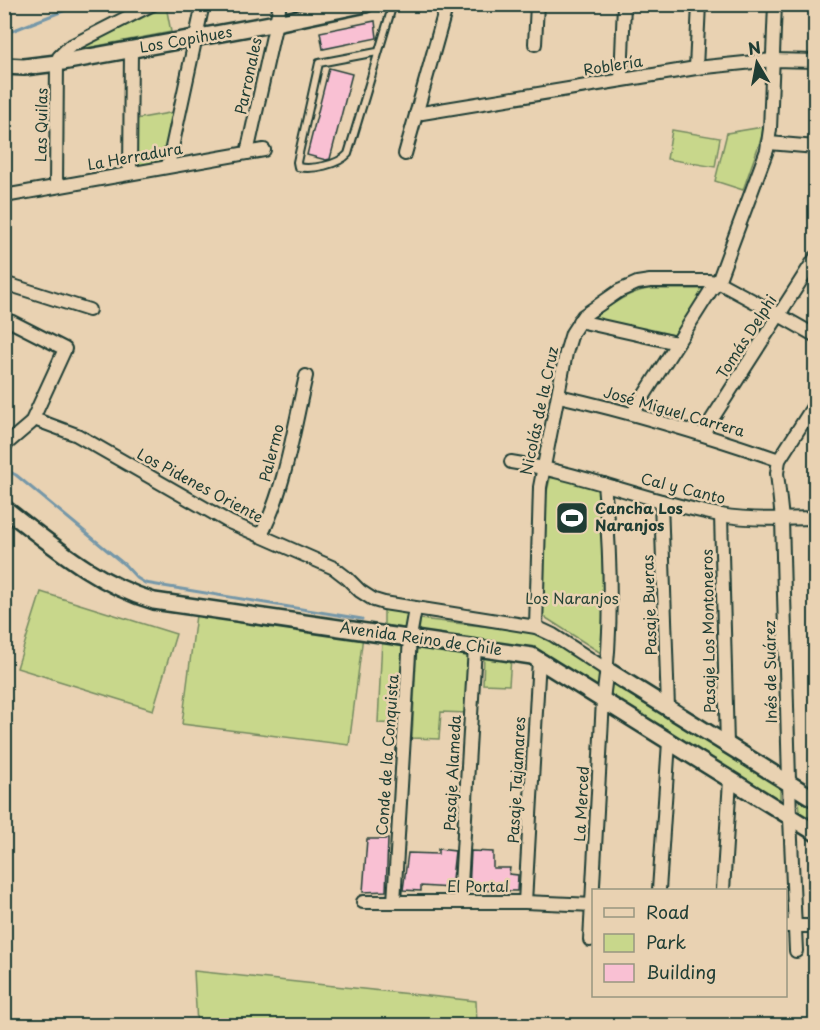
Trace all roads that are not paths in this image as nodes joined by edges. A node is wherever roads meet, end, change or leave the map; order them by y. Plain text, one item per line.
1 (153, 4) edge
2 (203, 4) edge
3 (280, 4) edge
4 (366, 4) edge
5 (393, 4) edge
6 (447, 4) edge
7 (537, 4) edge
8 (624, 4) edge
9 (699, 4) edge
10 (775, 4) edge
11 (337, 8) edge
12 (276, 24) junction
13 (196, 38) junction
14 (535, 44) dead end
15 (131, 50) junction
16 (377, 52) junction
17 (773, 60) junction
18 (816, 61) edge
19 (57, 63) junction
20 (4, 66) edge
21 (696, 68) junction
22 (621, 80) junction
23 (416, 114) junction
24 (769, 142) junction
25 (816, 147) edge
26 (264, 150) dead end
27 (247, 153) junction
28 (405, 154) dead end
29 (168, 166) junction
30 (130, 173) junction
31 (56, 186) junction
32 (10, 195) dead end
33 (816, 257) edge
34 (718, 282) junction
35 (4, 283) edge
36 (89, 310) dead end
37 (779, 315) junction
38 (10, 321) dead end
39 (579, 321) junction
40 (816, 336) edge
41 (677, 343) junction
42 (306, 376) dead end
43 (558, 396) junction
44 (816, 402) edge
45 (633, 413) junction
46 (34, 419) junction
47 (703, 433) junction
48 (4, 446) edge
49 (779, 460) junction
50 (512, 462) dead end
51 (543, 467) junction
52 (604, 484) junction
53 (662, 501) junction
54 (4, 508) edge
55 (721, 515) junction
56 (816, 518) edge
57 (782, 519) junction
58 (261, 535) junction
59 (415, 609) junction
60 (536, 627) junction
61 (410, 637) junction
62 (476, 647) junction
63 (539, 659) junction
64 (607, 670) junction
65 (603, 700) junction
66 (668, 708) junction
67 (669, 742) junction
68 (727, 745) junction
69 (730, 780) junction
70 (789, 784) junction
71 (816, 800) edge
72 (790, 818) junction
73 (816, 832) edge
74 (594, 889) edge
75 (658, 889) edge
76 (723, 889) edge
77 (363, 902) dead end
78 (394, 902) junction
79 (460, 902) junction
80 (525, 902) junction
81 (592, 905) edge
82 (592, 917) edge
83 (790, 926) edge
84 (816, 926) edge
85 (590, 940) dead end
86 (796, 951) dead end

1 - 19 street
2 - 13 street
3 - 12 street, Parronales
4 - 11 street, Los Copihues
5 - 16 lane
6 - 23 street
7 - 14 street
8 - 22 street
9 - 21 street
10 - 17 street
11 - 12 street, Los Copihues
12 - 13 street, Los Copihues
12 - 27 street, Parronales
13 - 15 street, Los Copihues
13 - 29 street
15 - 19 street, Los Copihues
15 - 30 street
16 - 16 lane
17 - 18 street, Roblería
17 - 21 street, Roblería
17 - 24 street
19 - 20 street, Los Copihues
19 - 31 street, Las Quilas
21 - 22 street, Roblería
22 - 23 street, Roblería
23 - 28 street
24 - 25 street
24 - 34 street
26 - 27 street, La Herradura
27 - 29 street, La Herradura
29 - 30 street, La Herradura
30 - 31 street, La Herradura
31 - 32 street, La Herradura
33 - 37 street, Tomás Delphi
34 - 37 street, Nicolás de la Cruz
34 - 39 street, Nicolás de la Cruz
34 - 41 street
35 - 36 street
37 - 40 street, Nicolás de la Cruz
37 - 47 street, Tomás Delphi
38 - 46 street
39 - 41 street
39 - 43 street, Nicolás de la Cruz
41 - 45 street
42 - 58 street, Palermo
43 - 45 street, José Miguel Carrera
43 - 51 street, Nicolás de la Cruz
44 - 49 street
45 - 47 street, José Miguel Carrera
46 - 48 street
46 - 58 street, Los Pidenes Oriente
47 - 49 street, José Miguel Carrera
49 - 57 street, Inés de Suárez
50 - 51 street, Cal y Canto
51 - 52 street, Cal y Canto
51 - 60 street, Nicolás de la Cruz
52 - 53 street, Cal y Canto
52 - 64 street, La Merced
53 - 55 street, Cal y Canto
53 - 66 street, Pasaje Bueras
54 - 61 street, Avenida Reino de Chile
55 - 57 street, Cal y Canto
55 - 68 street, Pasaje Los Montoneros
56 - 57 street, Cal y Canto
57 - 70 street, Inés de Suárez
58 - 59 street, Los Pidenes Oriente
59 - 60 street, Avenida Reino de Chile
59 - 61 street, Conde de la Conquista
60 - 64 street, Avenida Reino de Chile
61 - 62 street, Avenida Reino de Chile
61 - 78 street, Conde de la Conquista
62 - 63 street, Avenida Reino de Chile
62 - 79 street, Pasaje Alameda
63 - 65 street, Avenida Reino de Chile
63 - 80 street, Pasaje Tajamares
64 - 65 street, La Merced
64 - 66 street, Avenida Reino de Chile
65 - 67 street, Avenida Reino de Chile
65 - 74 street, La Merced
66 - 68 street, Avenida Reino de Chile
67 - 69 street, Avenida Reino de Chile
67 - 75 street
68 - 70 street, Avenida Reino de Chile
69 - 72 street, Avenida Reino de Chile
69 - 76 street
70 - 71 street, Avenida Reino de Chile
70 - 72 street, Inés de Suárez
72 - 73 street, Avenida Reino de Chile
72 - 83 street, Inés de Suárez
77 - 78 street, El Portal
78 - 79 street, El Portal
79 - 80 street, El Portal
80 - 81 street, El Portal
82 - 85 street, La Merced
83 - 84 street
83 - 86 street, Inés de Suárez

